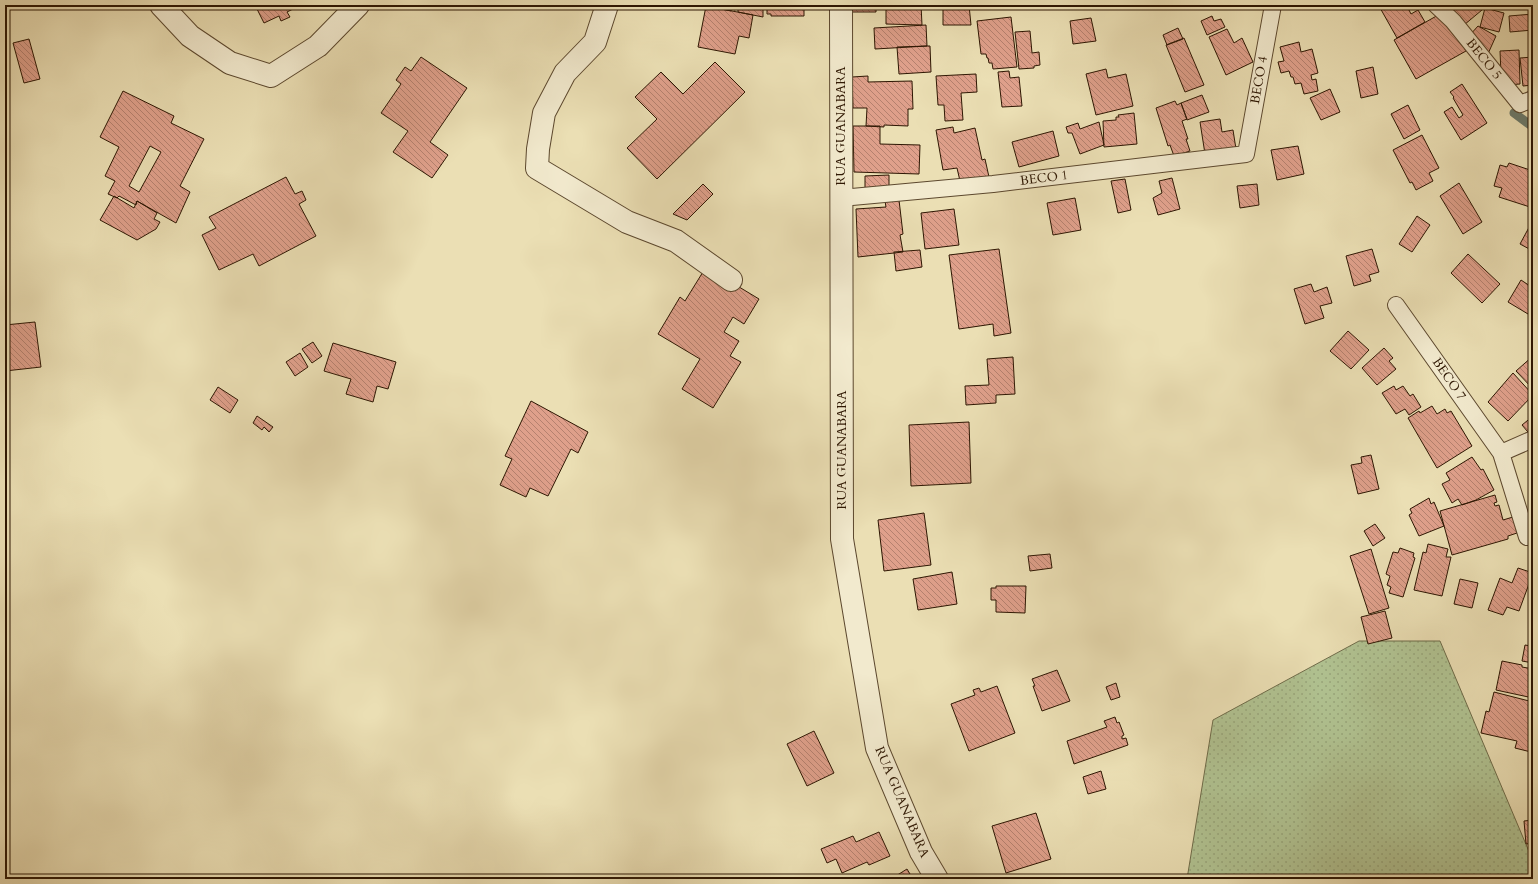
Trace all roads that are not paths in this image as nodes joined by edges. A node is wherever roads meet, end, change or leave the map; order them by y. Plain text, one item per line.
1 (161, 5) edge
2 (358, 5) edge
3 (607, 5) edge
4 (841, 5) edge
5 (1273, 5) edge
6 (1436, 5) edge
7 (1533, 99) edge
8 (1246, 154) joint
9 (841, 198) junction
10 (731, 280) dead end
11 (1396, 305) dead end
12 (1533, 439) edge
13 (1501, 453) junction
14 (1527, 537) dead end
15 (937, 879) edge

1 - 2 street
3 - 10 street
4 - 9 street, RUA GUANABARA
5 - 8 lane, BECO 4
6 - 7 lane, BECO 5
8 - 9 lane, BECO 1
9 - 15 street, RUA GUANABARA
11 - 13 lane, BECO 7
12 - 13 lane
13 - 14 lane, BECO 7

